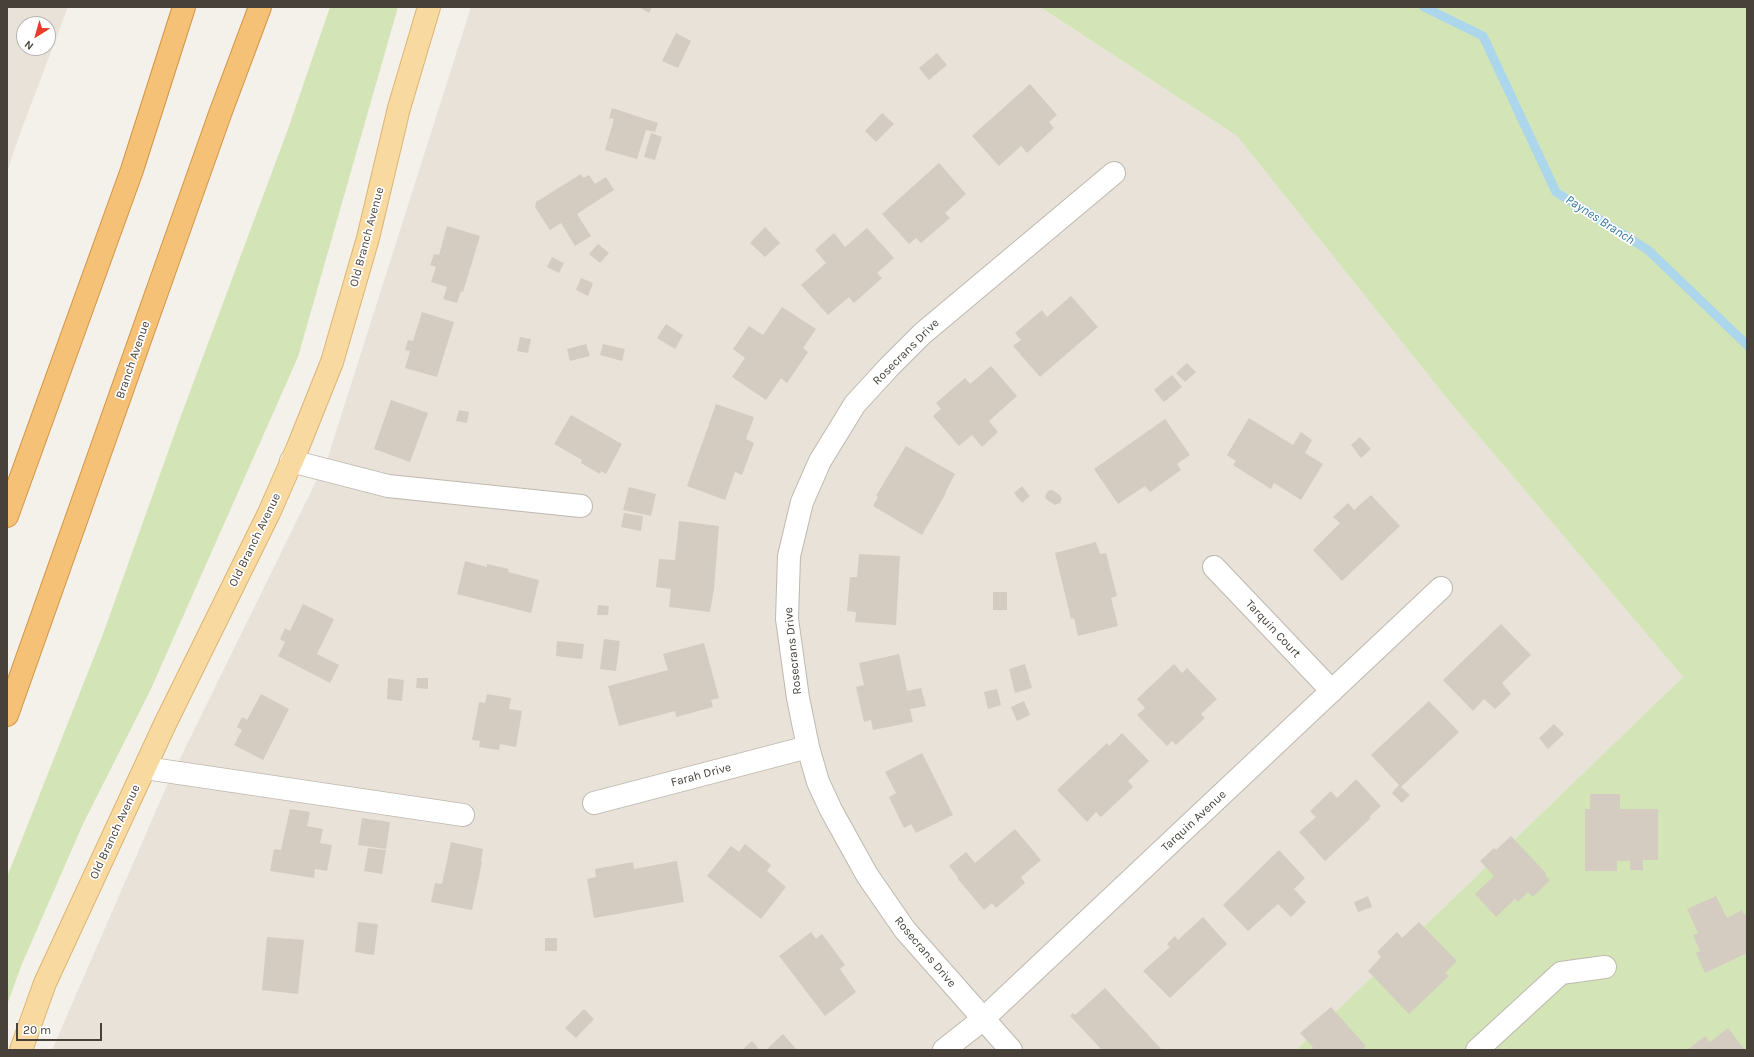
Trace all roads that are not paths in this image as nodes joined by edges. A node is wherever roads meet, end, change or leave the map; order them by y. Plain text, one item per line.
1 (184, 7) edge
2 (260, 7) edge
3 (428, 7) edge
4 (1114, 173) dead end
5 (291, 461) junction
6 (581, 506) dead end
7 (7, 516) edge
8 (1214, 567) dead end
9 (1441, 588) dead end
10 (1332, 691) junction
11 (7, 715) edge
12 (808, 747) junction
13 (145, 768) junction
14 (594, 803) dead end
15 (463, 815) dead end
16 (1605, 967) dead end
17 (982, 1020) junction
18 (20, 1050) edge
19 (944, 1050) edge
20 (1011, 1050) edge
21 (1477, 1050) edge

1 - 7 highway
2 - 11 highway, Branch Avenue
3 - 5 main road, Old Branch Avenue
4 - 12 street, Rosecrans Drive
5 - 6 street
5 - 13 main road, Old Branch Avenue
8 - 10 street, Tarquin Court
9 - 10 street, Tarquin Avenue
10 - 17 street, Tarquin Avenue
12 - 14 street, Farah Drive
12 - 17 street, Rosecrans Drive
13 - 15 street
13 - 18 main road, Old Branch Avenue
16 - 21 street
17 - 19 street, Tarquin Avenue
17 - 20 street, Rosecrans Drive

